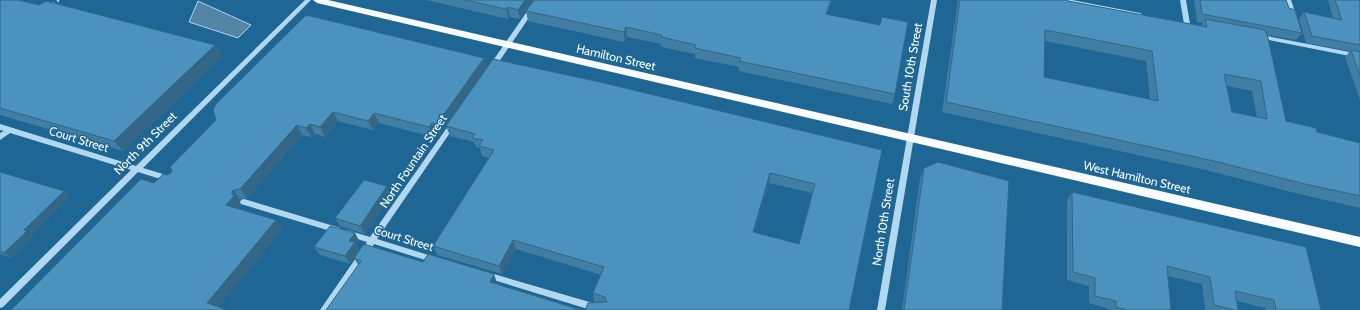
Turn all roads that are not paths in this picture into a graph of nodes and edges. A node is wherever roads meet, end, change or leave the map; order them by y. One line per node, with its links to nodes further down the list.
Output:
1 (308, 0): 25 (street, North 9th Street)
2 (317, 0): 16 (main road, Hamilton Street)
3 (538, 0): 16 (street)
4 (934, 0): 24 (street, South 10th Street)
5 (1062, 0): 8 (street)
6 (1183, 0): 12 (street)
7 (1288, 0): 11 (street)
8 (1070, 1): 9 (street)
9 (1148, 16)
10 (1179, 22): 12 (street)
11 (1295, 23)
12 (1187, 24): 13 (street)
13 (1194, 25)
14 (1252, 36): 17 (street)
15 (1300, 38): 17 (street)
16 (507, 44): 19 (street); 24 (main road, Hamilton Street)
17 (1302, 45): 18 (street)
18 (1360, 56)
19 (486, 75)
20 (456, 120): 28 (street, North Fountain Street)
21 (0, 127): 22 (street, Court Street)
22 (9, 130): 23 (street); 25 (street, Court Street)
23 (0, 137)
24 (909, 138): 29 (main road, West Hamilton Street); 35 (street, North 10th Street)
25 (136, 169): 26 (street, Court Street); 32 (street, North 9th Street)
26 (174, 180)
27 (244, 202): 28 (street, Court Street)
28 (372, 241): 30 (street, Court Street); 33 (street, North Fountain Street)
29 (1360, 242)
30 (447, 263)
31 (477, 272): 34 (street)
32 (0, 304)
33 (324, 310)
34 (603, 310)
35 (881, 310)

